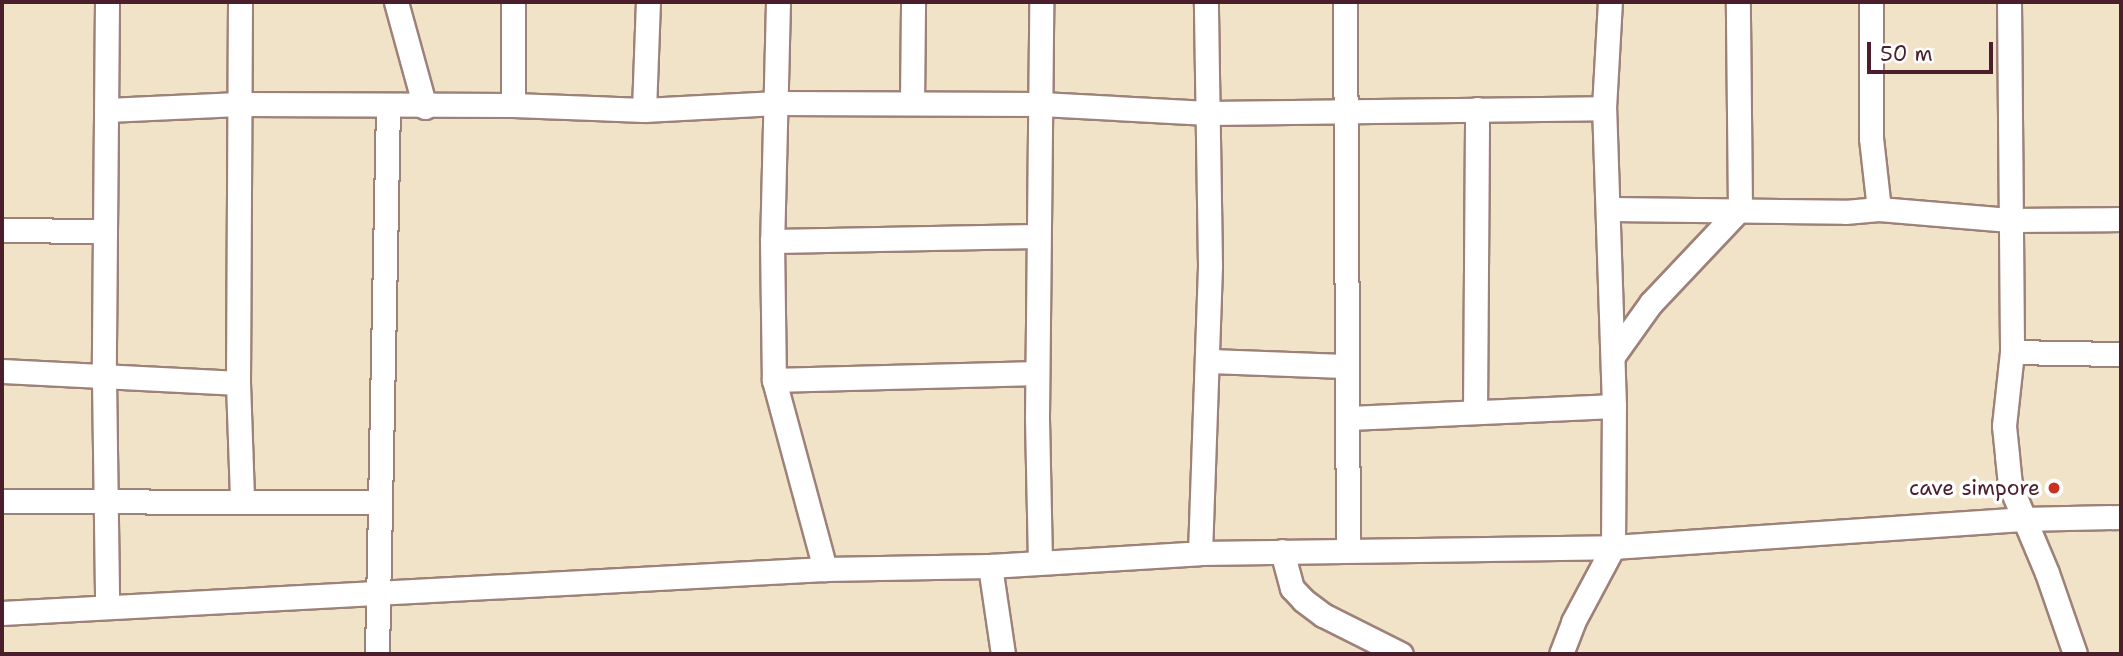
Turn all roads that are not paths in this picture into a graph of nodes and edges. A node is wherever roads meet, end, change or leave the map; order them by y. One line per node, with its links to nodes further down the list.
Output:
1 (107, 2): 24 (street)
2 (240, 2): 17 (street)
3 (396, 2): 21 (street)
4 (513, 2): 20 (street)
5 (648, 2): 25 (street)
6 (778, 2): 15 (street)
7 (913, 2): 16 (street)
8 (1041, 2): 18 (street)
9 (1206, 2): 27 (street)
10 (1345, 2): 26 (street)
11 (1610, 2): 22 (street)
12 (1738, 2): 29 (street)
13 (1871, 2): 30 (street)
14 (2009, 2): 32 (street)
15 (777, 103): 16 (street); 25 (street); 36 (street)
16 (912, 103): 18 (street)
17 (239, 104): 19 (street); 24 (street); 46 (street)
18 (1041, 104): 27 (street); 35 (street)
19 (388, 105): 21 (street); 53 (street)
20 (513, 106): 21 (street); 25 (street)
21 (425, 107)
22 (1604, 108): 23 (street); 28 (street)
23 (1477, 109): 26 (street); 48 (street)
24 (107, 110): 34 (street)
25 (644, 110)
26 (1347, 111): 27 (street); 41 (street)
27 (1208, 113): 40 (street)
28 (1610, 209): 29 (street); 39 (street)
29 (1740, 209): 30 (street); 39 (street)
30 (1878, 209): 32 (street)
31 (2121, 219): 32 (street)
32 (2010, 220): 37 (street)
33 (2, 230): 34 (street)
34 (105, 231): 44 (street)
35 (1038, 236): 36 (street); 43 (street)
36 (772, 241): 45 (street)
37 (2012, 352): 38 (street); 55 (street)
38 (2121, 354)
39 (1613, 356): 47 (street)
40 (1208, 361): 41 (street); 59 (street)
41 (1346, 366): 49 (street)
42 (2, 371): 44 (street)
43 (1037, 373): 45 (street); 60 (street)
44 (104, 378): 46 (street); 50 (street)
45 (774, 380): 62 (street)
46 (238, 383): 51 (street)
47 (1614, 405): 48 (street); 56 (street)
48 (1475, 412): 49 (street)
49 (1350, 418): 58 (street)
50 (104, 499): 51 (street); 52 (street); 64 (street)
51 (242, 499): 53 (street)
52 (2, 501)
53 (378, 502): 63 (street)
54 (2121, 517): 55 (street)
55 (2022, 519): 56 (street); 70 (street)
56 (1613, 547): 58 (street); 69 (street)
57 (1282, 551): 58 (street); 59 (street); 68 (street)
58 (1349, 551)
59 (1200, 553): 60 (street)
60 (1040, 562): 61 (street)
61 (990, 566): 62 (street); 67 (street)
62 (825, 569): 63 (street)
63 (380, 594): 64 (street); 66 (street)
64 (107, 607): 65 (street)
65 (2, 613)
66 (377, 654)
67 (1003, 654)
68 (1401, 654)
69 (1560, 654)
70 (2075, 654)

